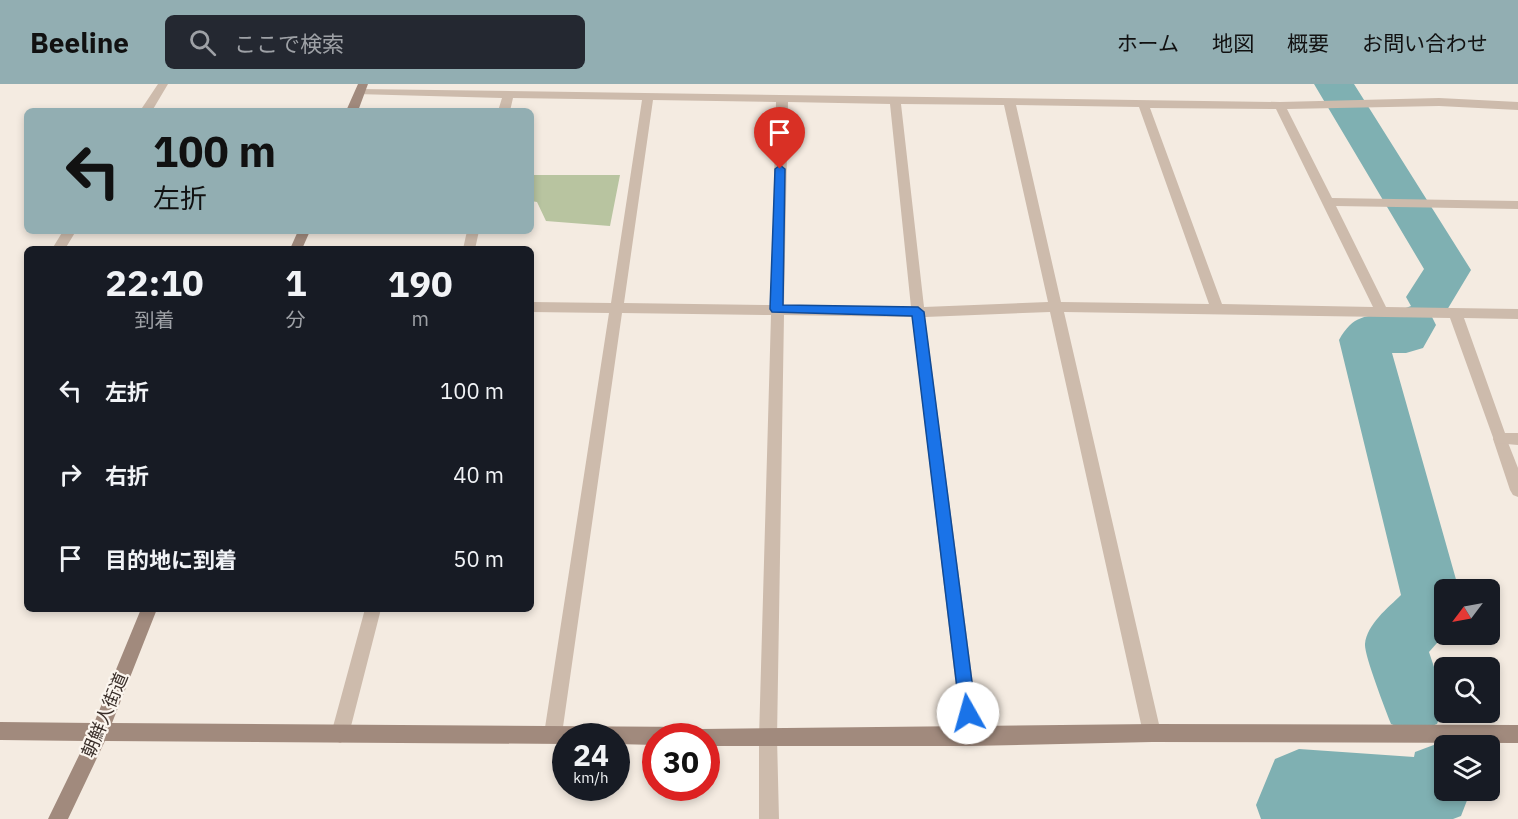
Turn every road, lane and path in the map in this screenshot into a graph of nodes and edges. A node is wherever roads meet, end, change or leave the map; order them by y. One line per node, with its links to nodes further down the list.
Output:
1 (163, 84): 11 (street)
2 (361, 88): 3 (street); 12 (street)
3 (509, 93): 4 (street); 13 (street)
4 (648, 97): 5 (street); 18 (street)
5 (782, 99): 6 (street); 19 (street)
6 (895, 101): 7 (street); 21 (street)
7 (1009, 101): 8 (street); 17 (street)
8 (1143, 104): 9 (street); 20 (street)
9 (1280, 106): 10 (street); 14 (street)
10 (1518, 106)
11 (148, 108)
12 (353, 108)
13 (505, 108)
14 (1328, 202): 15 (street); 22 (street)
15 (1518, 205)
16 (534, 307): 18 (street)
17 (1055, 307): 20 (street); 21 (street); 33 (street)
18 (618, 309): 19 (street); 30 (street)
19 (777, 309): 21 (street); 39 (street)
20 (1217, 309): 22 (street)
21 (918, 312): 38 (street)
22 (1382, 312): 23 (street)
23 (1455, 313): 24 (street); 25 (street)
24 (1518, 314)
25 (1500, 439): 26 (street); 27 (street)
26 (1518, 439)
27 (1518, 490)
28 (148, 612): 32 (street, 朝鮮人街道)
29 (372, 612): 34 (street)
30 (555, 723)
31 (0, 731): 32 (street)
32 (99, 733): 34 (street); 40 (street, 朝鮮人街道)
33 (1152, 733): 36 (street); 38 (street)
34 (340, 734): 35 (street)
35 (552, 734)
36 (1518, 734)
37 (720, 737): 39 (street)
38 (971, 737): 39 (street)
39 (768, 738): 41 (street)
40 (58, 819)
41 (769, 819)

